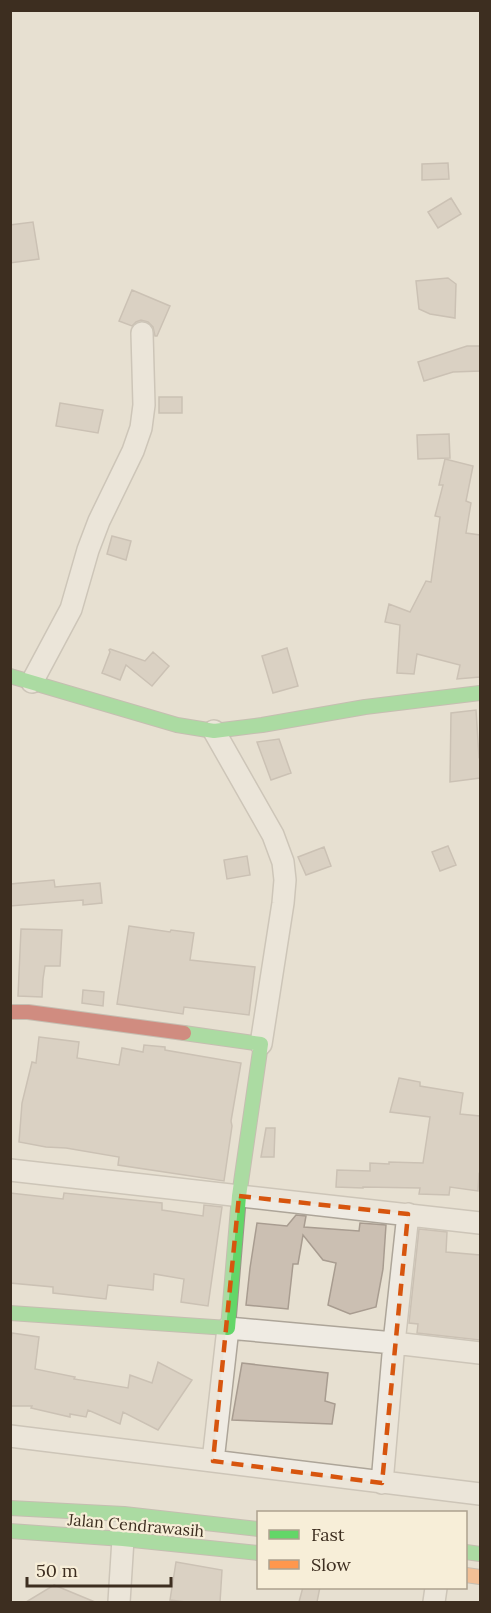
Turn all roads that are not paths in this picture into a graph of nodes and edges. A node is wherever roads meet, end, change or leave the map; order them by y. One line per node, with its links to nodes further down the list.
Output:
1 (142, 333): 3 (street)
2 (10, 676): 3 (street)
3 (33, 682): 5 (street)
4 (480, 693): 5 (street)
5 (214, 731): 7 (street)
6 (10, 1012): 7 (street)
7 (261, 1044): 9 (street)
8 (10, 1170): 9 (street)
9 (239, 1196): 10 (street); 13 (street)
10 (408, 1214): 11 (street); 14 (street)
11 (480, 1223)
12 (10, 1313): 13 (street)
13 (228, 1328): 14 (street); 17 (street)
14 (394, 1343): 15 (street); 18 (street)
15 (480, 1353)
16 (10, 1436): 17 (street)
17 (213, 1461): 18 (street)
18 (382, 1483): 19 (street)
19 (480, 1494)
20 (10, 1508): 21 (street, Jalan Cendrawasih)
21 (257, 1529)
22 (10, 1531): 23 (street, Jalan Cendrawasih)
23 (123, 1539): 24 (street, Jalan Cendrawasih); 25 (street)
24 (257, 1553)
25 (119, 1602)

